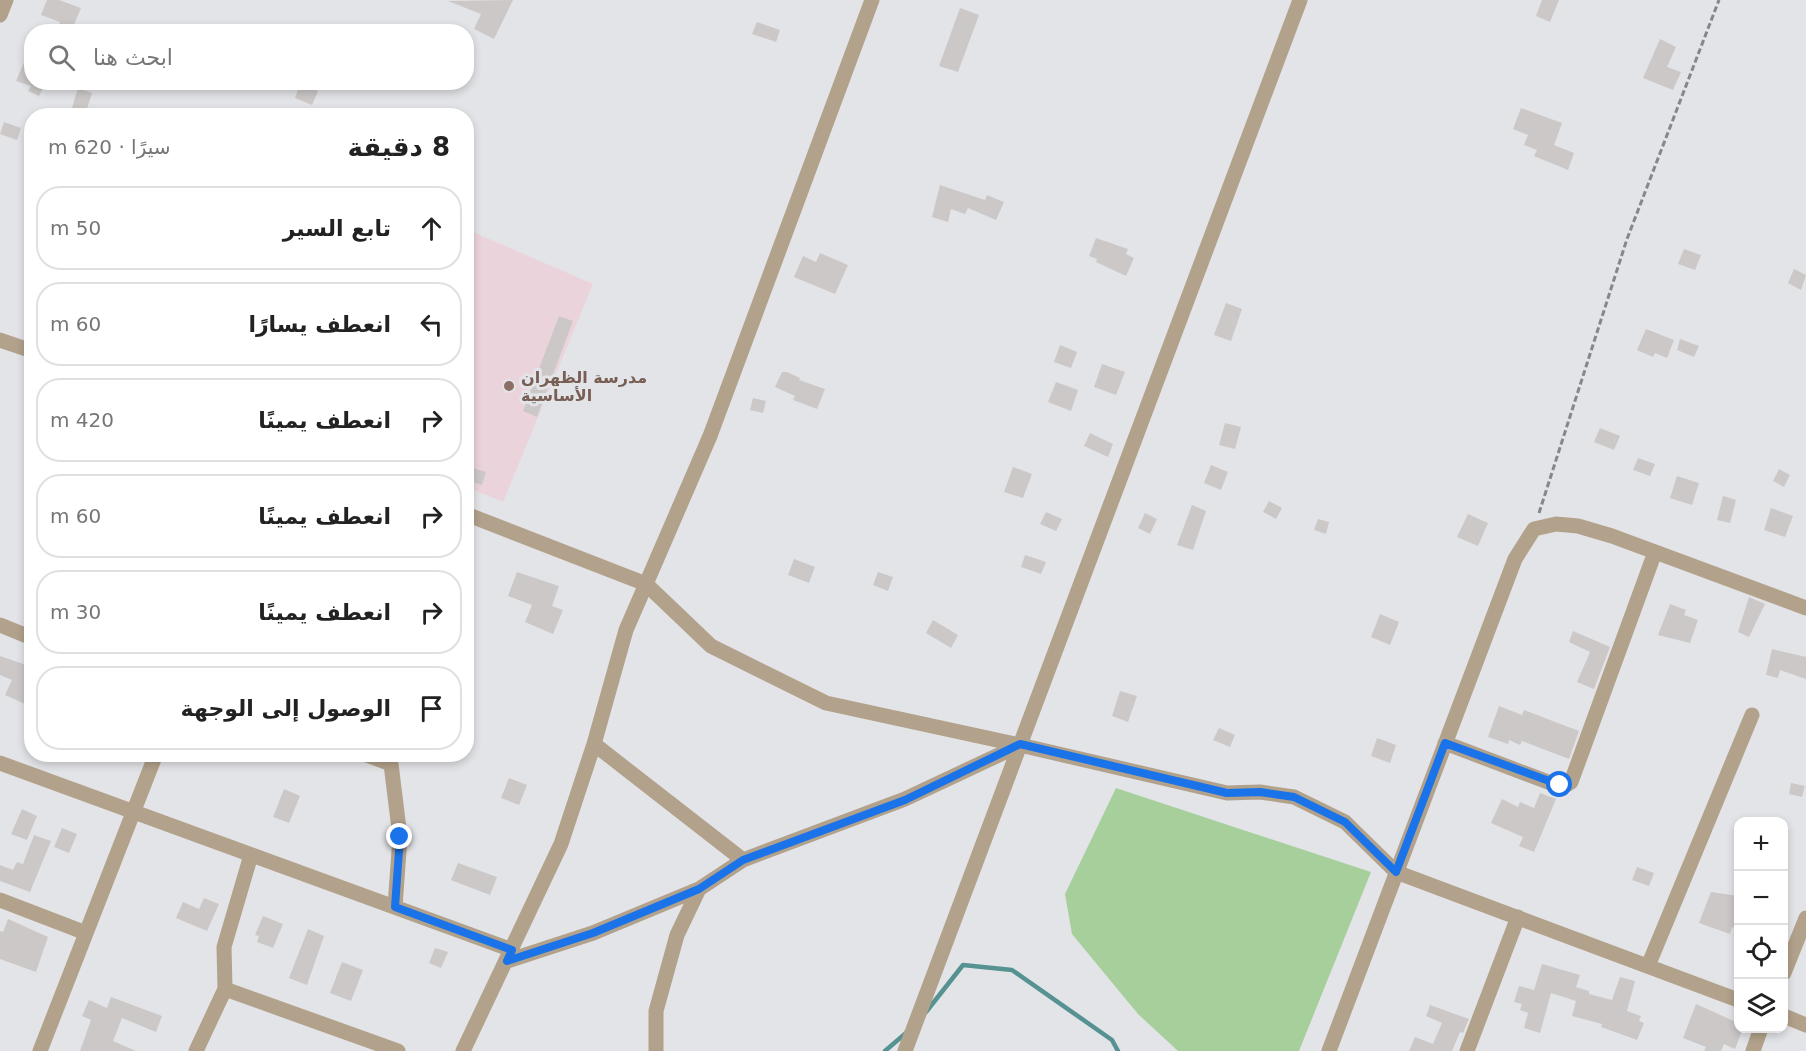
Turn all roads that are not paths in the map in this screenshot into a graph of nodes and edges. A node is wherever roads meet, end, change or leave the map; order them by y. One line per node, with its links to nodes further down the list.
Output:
1 (6, 0): 4 (street)
2 (872, 0): 9 (street)
3 (1300, 0): 16 (street)
4 (0, 15)
5 (0, 340): 6 (street)
6 (24, 348)
7 (474, 517): 9 (street)
8 (1656, 552): 10 (street); 14 (street); 14 (street)
9 (646, 584): 15 (street); 16 (street)
10 (1806, 608)
11 (0, 625): 12 (street)
12 (24, 635)
13 (1752, 715): 32 (street)
14 (1445, 743): 23 (street)
15 (594, 744): 22 (street); 30 (street)
16 (1020, 744): 22 (street); 23 (street); 43 (street)
17 (153, 762): 20 (street)
18 (386, 762): 26 (street)
19 (0, 763): 20 (street)
20 (134, 812): 21 (street); 29 (street)
21 (252, 855): 26 (street); 33 (street)
22 (743, 860): 24 (street)
23 (1396, 872): 27 (street); 44 (street)
24 (699, 889): 30 (street); 42 (street)
25 (0, 900): 29 (street)
26 (395, 907): 30 (street)
27 (1518, 917): 32 (street); 45 (street)
28 (1806, 918): 31 (street)
29 (86, 933): 38 (street)
30 (509, 956): 41 (street)
31 (1788, 963)
32 (1647, 966): 34 (street)
33 (225, 988): 39 (street); 40 (street)
34 (1734, 999)
35 (1788, 1018): 36 (street)
36 (1806, 1025)
37 (1760, 1033): 46 (street)
38 (40, 1051)
39 (196, 1051)
40 (398, 1051)
41 (463, 1051)
42 (656, 1051)
43 (906, 1051)
44 (1329, 1051)
45 (1467, 1051)
46 (1753, 1051)

